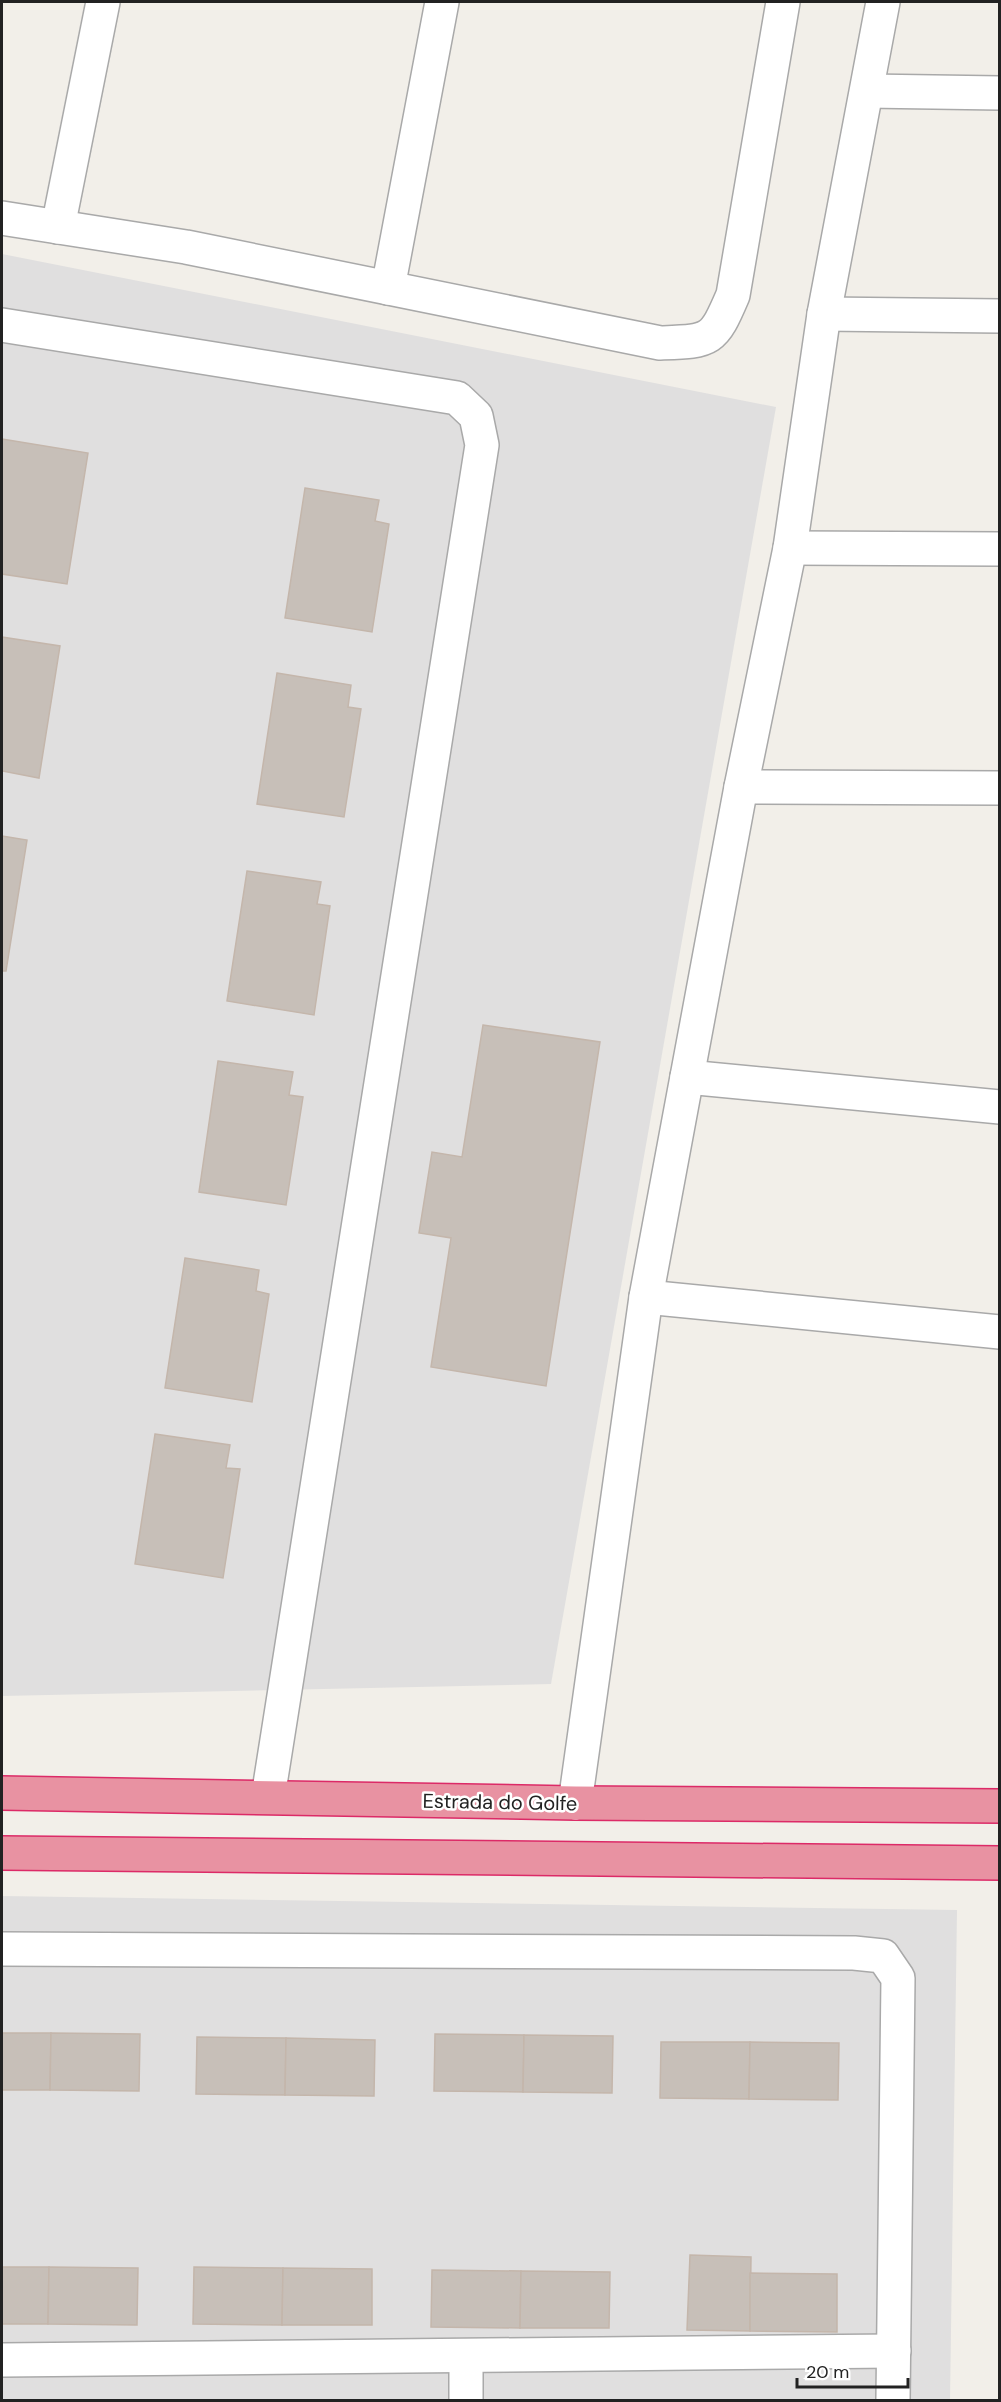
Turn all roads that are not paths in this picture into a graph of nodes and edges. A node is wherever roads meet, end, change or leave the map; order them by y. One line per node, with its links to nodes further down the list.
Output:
1 (103, 2): 8 (street)
2 (442, 2): 9 (street)
3 (783, 2): 9 (street)
4 (884, 2): 5 (street)
5 (867, 91): 6 (street); 10 (street)
6 (999, 93)
7 (2, 218): 8 (street)
8 (58, 227): 9 (street)
9 (388, 288)
10 (824, 314): 11 (street); 13 (street)
11 (999, 316)
12 (2, 325): 22 (street)
13 (790, 548): 14 (street); 15 (street)
14 (999, 549)
15 (741, 787): 16 (street); 17 (street)
16 (999, 788)
17 (687, 1077): 18 (street); 19 (street)
18 (999, 1107)
19 (645, 1297): 20 (street); 23 (street)
20 (999, 1332)
21 (2, 1793): 22 (highway, Estrada do Golfe)
22 (268, 1797): 23 (highway, Estrada do Golfe)
23 (575, 1803): 24 (highway, Estrada do Golfe)
24 (999, 1806)
25 (2, 1854): 26 (highway)
26 (999, 1863)
27 (2, 1949): 28 (street)
28 (894, 2351): 29 (street); 32 (street)
29 (466, 2356): 30 (street); 31 (street)
30 (2, 2360)
31 (466, 2400)
32 (893, 2400)

